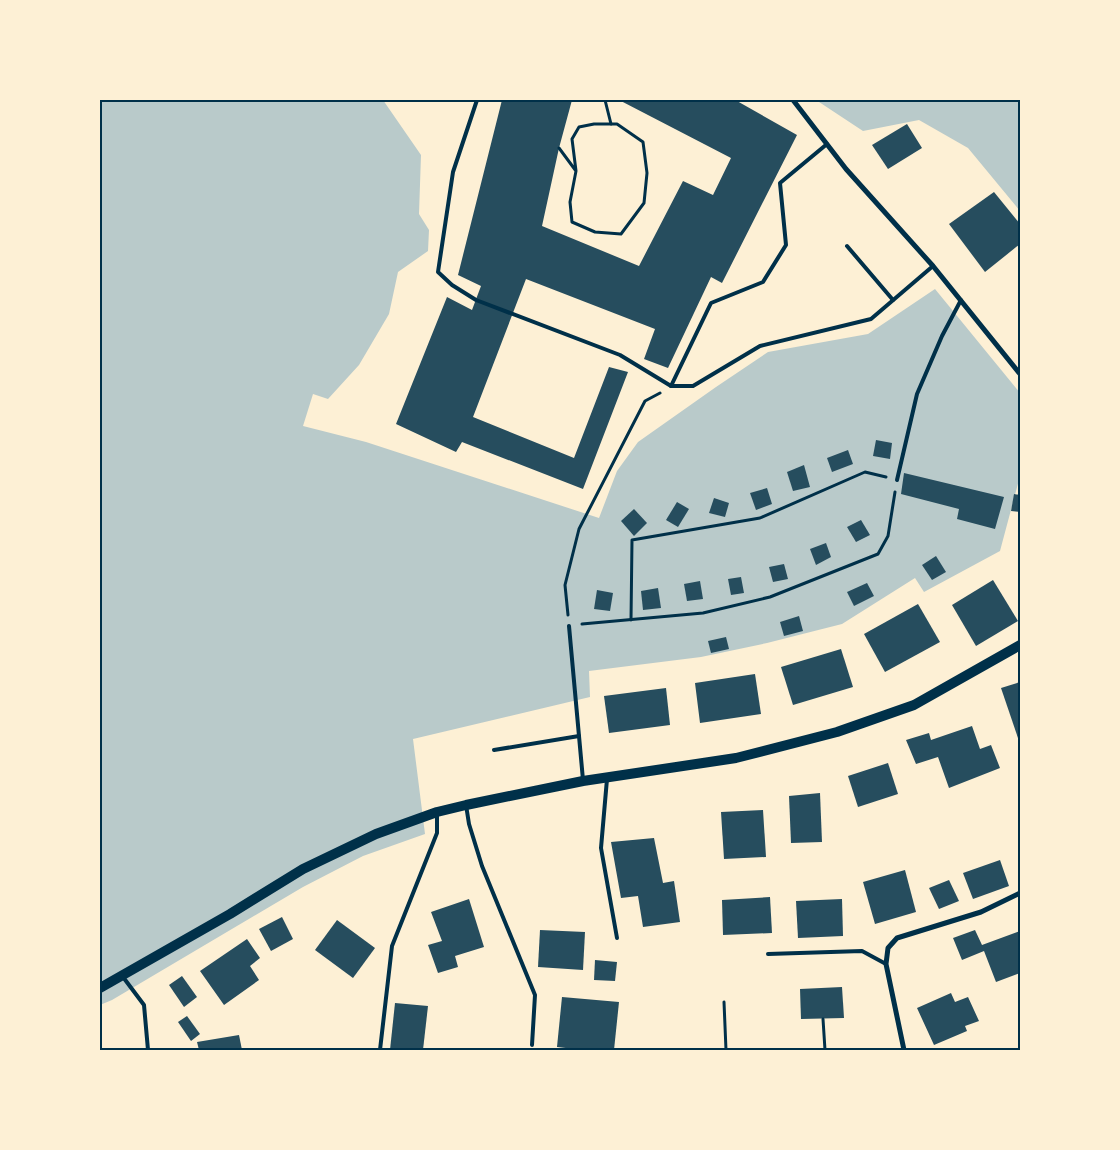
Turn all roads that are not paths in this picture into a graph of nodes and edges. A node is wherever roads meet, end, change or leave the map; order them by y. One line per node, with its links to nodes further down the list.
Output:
1 (477, 100): 9 (lane)
2 (793, 100): 3 (street)
3 (827, 144): 5 (street); 9 (lane)
4 (847, 246): 6 (lane)
5 (933, 266): 6 (lane); 7 (street)
6 (893, 300): 9 (lane)
7 (961, 300): 8 (street); 10 (lane)
8 (1020, 374)
9 (671, 386)
10 (897, 480)
11 (569, 626): 13 (lane)
12 (1020, 645): 15 (main road)
13 (579, 736): 14 (lane); 16 (lane)
14 (494, 750)
15 (607, 778): 16 (main road); 20 (lane)
16 (583, 781): 17 (main road)
17 (466, 805): 18 (main road); 25 (lane)
18 (437, 812): 23 (main road); 27 (lane)
19 (1020, 893): 22 (street)
20 (617, 938)
21 (768, 954): 22 (lane)
22 (886, 964): 28 (street)
23 (122, 976): 24 (main road); 26 (lane)
24 (100, 988)
25 (532, 1045)
26 (148, 1050)
27 (380, 1050)
28 (904, 1050)

